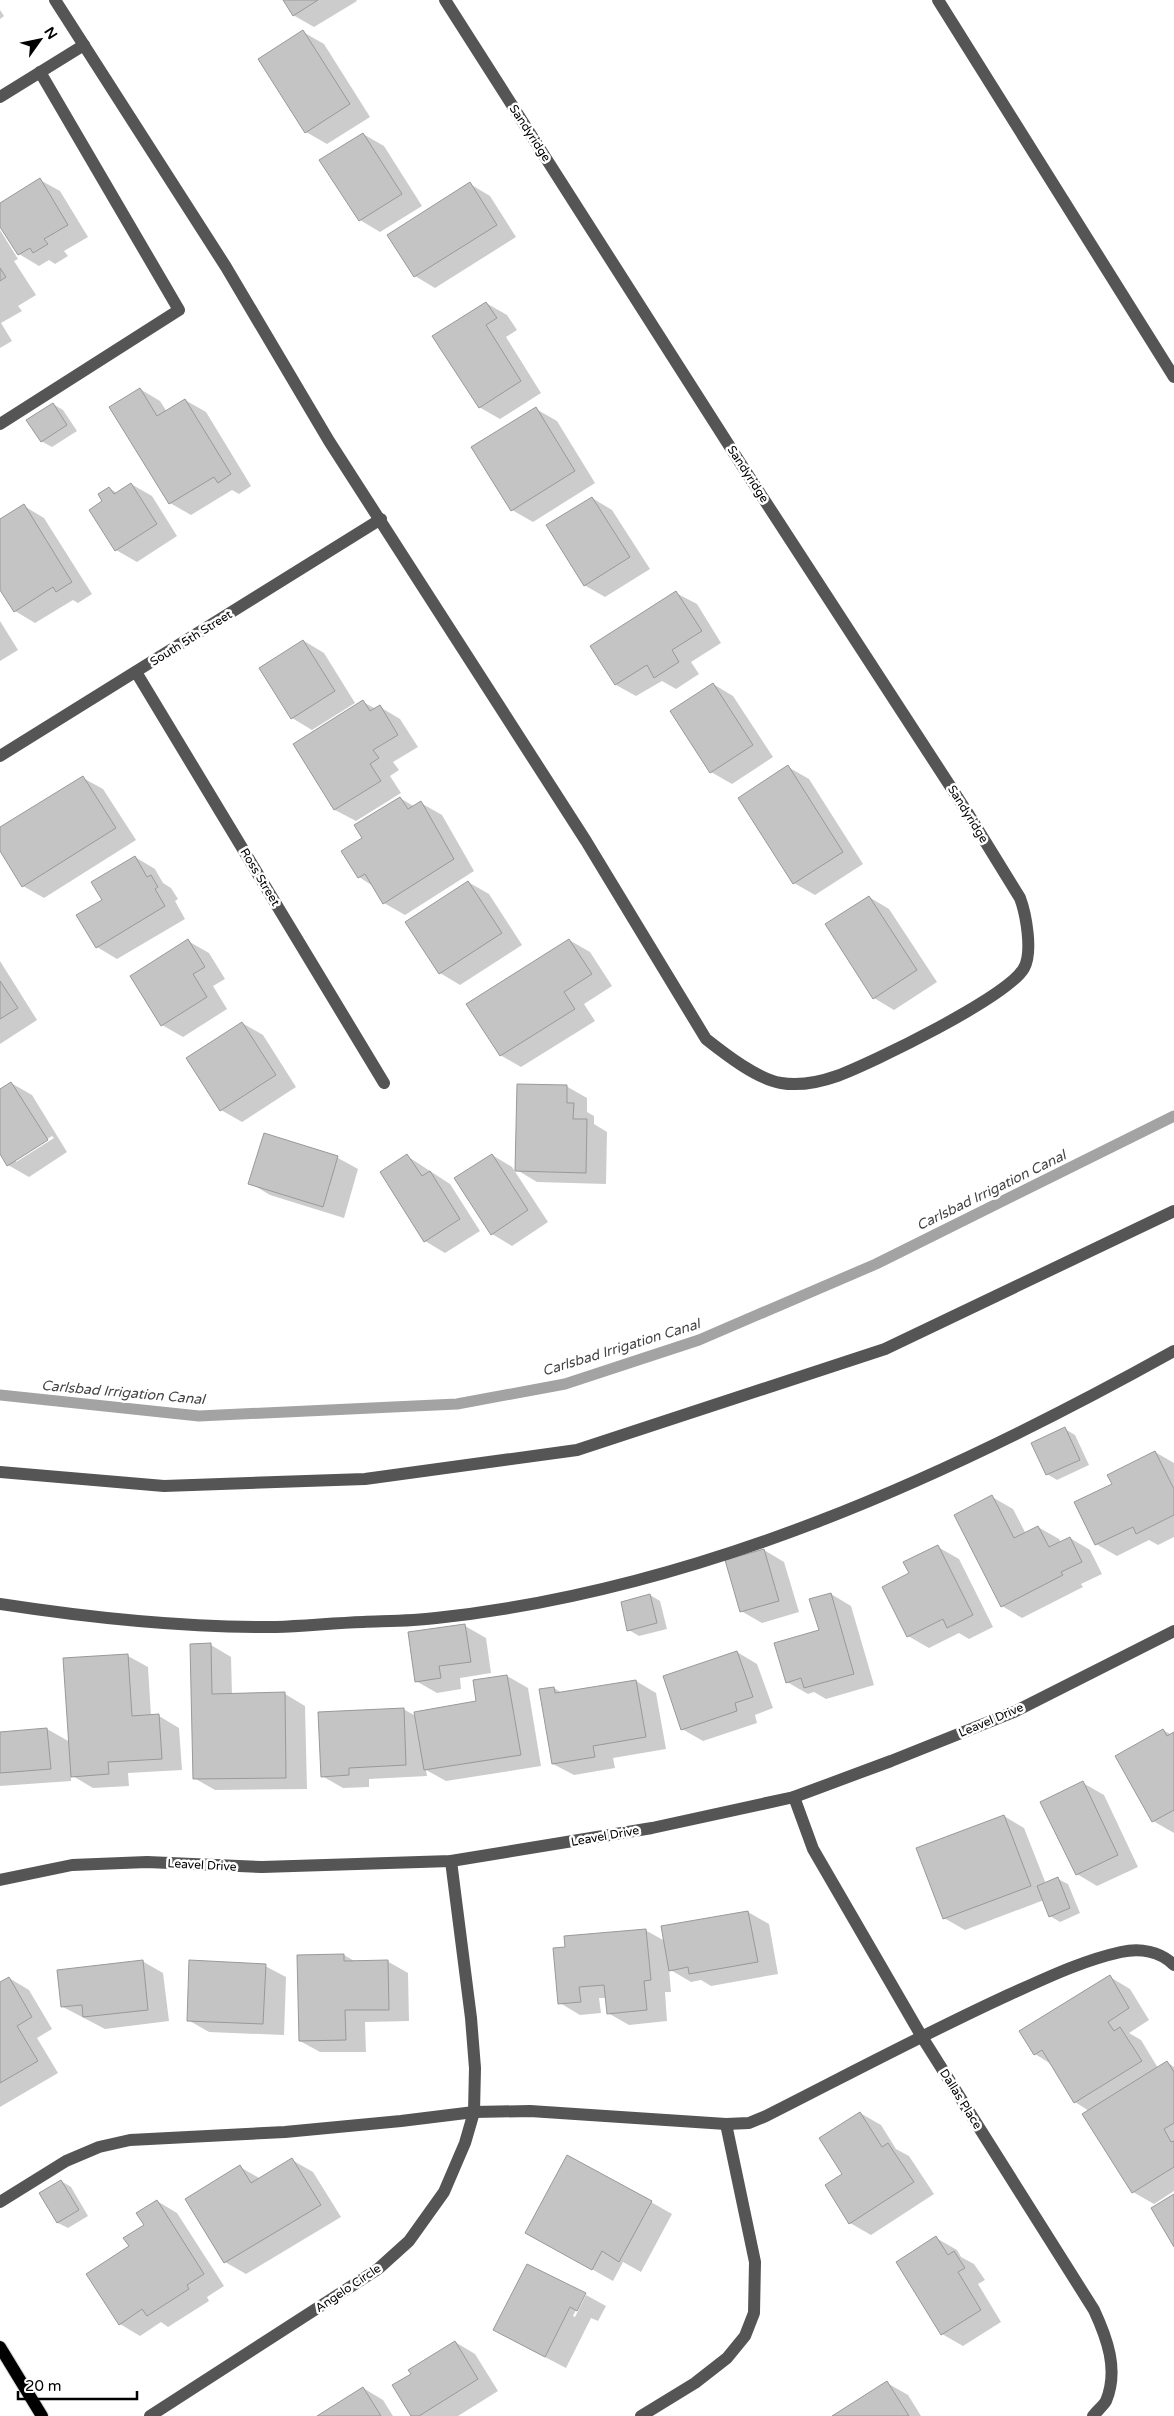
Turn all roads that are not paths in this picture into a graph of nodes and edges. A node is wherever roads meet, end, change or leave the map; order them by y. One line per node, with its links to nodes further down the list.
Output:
1 (56, 0): 4 (street)
2 (445, 0): 9 (street, Sandyridge)
3 (938, 0): 7 (street)
4 (84, 45): 5 (street); 9 (street)
5 (40, 72): 6 (street); 8 (street)
6 (0, 97)
7 (1174, 377)
8 (0, 424)
9 (381, 519): 10 (street, South 5th Street)
10 (136, 672): 11 (street, South 5th Street); 12 (street, Ross Street)
11 (0, 756)
12 (384, 1083)
13 (1174, 1211): 15 (street)
14 (1174, 1351): 16 (street)
15 (0, 1472)
16 (0, 1604)
17 (1174, 1631): 18 (street, Leavel Drive)
18 (794, 1797): 19 (street, Leavel Drive); 22 (street, Dallas Place)
19 (451, 1861): 20 (street, Leavel Drive); 23 (street, Angelo Circle)
20 (0, 1880)
21 (1174, 1965): 22 (street)
22 (922, 2037): 24 (street); 30 (street, Dallas Place)
23 (474, 2112): 24 (street); 25 (street); 28 (street, Angelo Circle)
24 (726, 2124): 29 (street)
25 (0, 2202)
26 (0, 2347): 27 (main road)
27 (42, 2416)
28 (150, 2416)
29 (641, 2416)
30 (1093, 2416)

